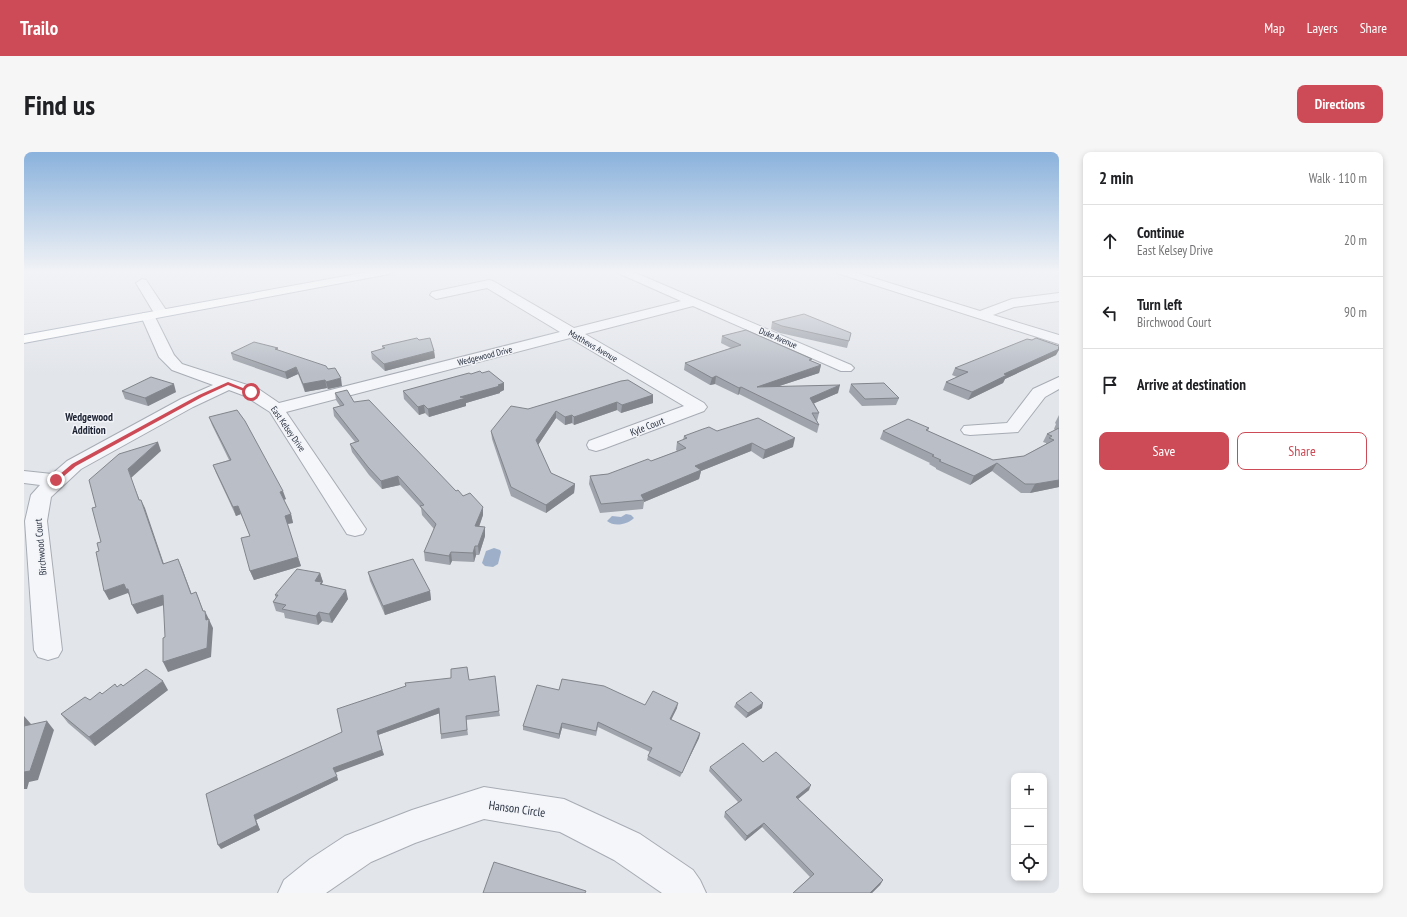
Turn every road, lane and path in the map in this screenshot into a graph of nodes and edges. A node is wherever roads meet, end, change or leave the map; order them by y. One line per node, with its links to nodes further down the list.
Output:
1 (151, 306): 8 (street, East Kelsey Drive)
2 (201, 306): 8 (main road)
3 (526, 306): 10 (street, Matthews Avenue)
4 (680, 306): 10 (street, Wedgewood Drive)
5 (702, 306): 13 (street, Duke Avenue)
6 (951, 306): 9 (street)
7 (1005, 306): 9 (street)
8 (155, 314): 11 (main road); 15 (street, East Kelsey Drive)
9 (981, 315): 12 (street)
10 (572, 333): 16 (street, Matthews Avenue); 17 (street, Wedgewood Drive)
11 (24, 339)
12 (1059, 340)
13 (846, 368)
14 (1059, 382): 18 (street)
15 (228, 384): 17 (street, East Kelsey Drive); 21 (street, Birchwood Court)
16 (698, 407): 19 (street, Kyle Court)
17 (276, 409): 22 (street, East Kelsey Drive)
18 (970, 430)
19 (596, 445)
20 (24, 477): 21 (street)
21 (56, 480): 23 (street, Birchwood Court)
22 (355, 529)
23 (48, 650)
24 (298, 893): 25 (street, Hanson Circle)
25 (687, 893)

